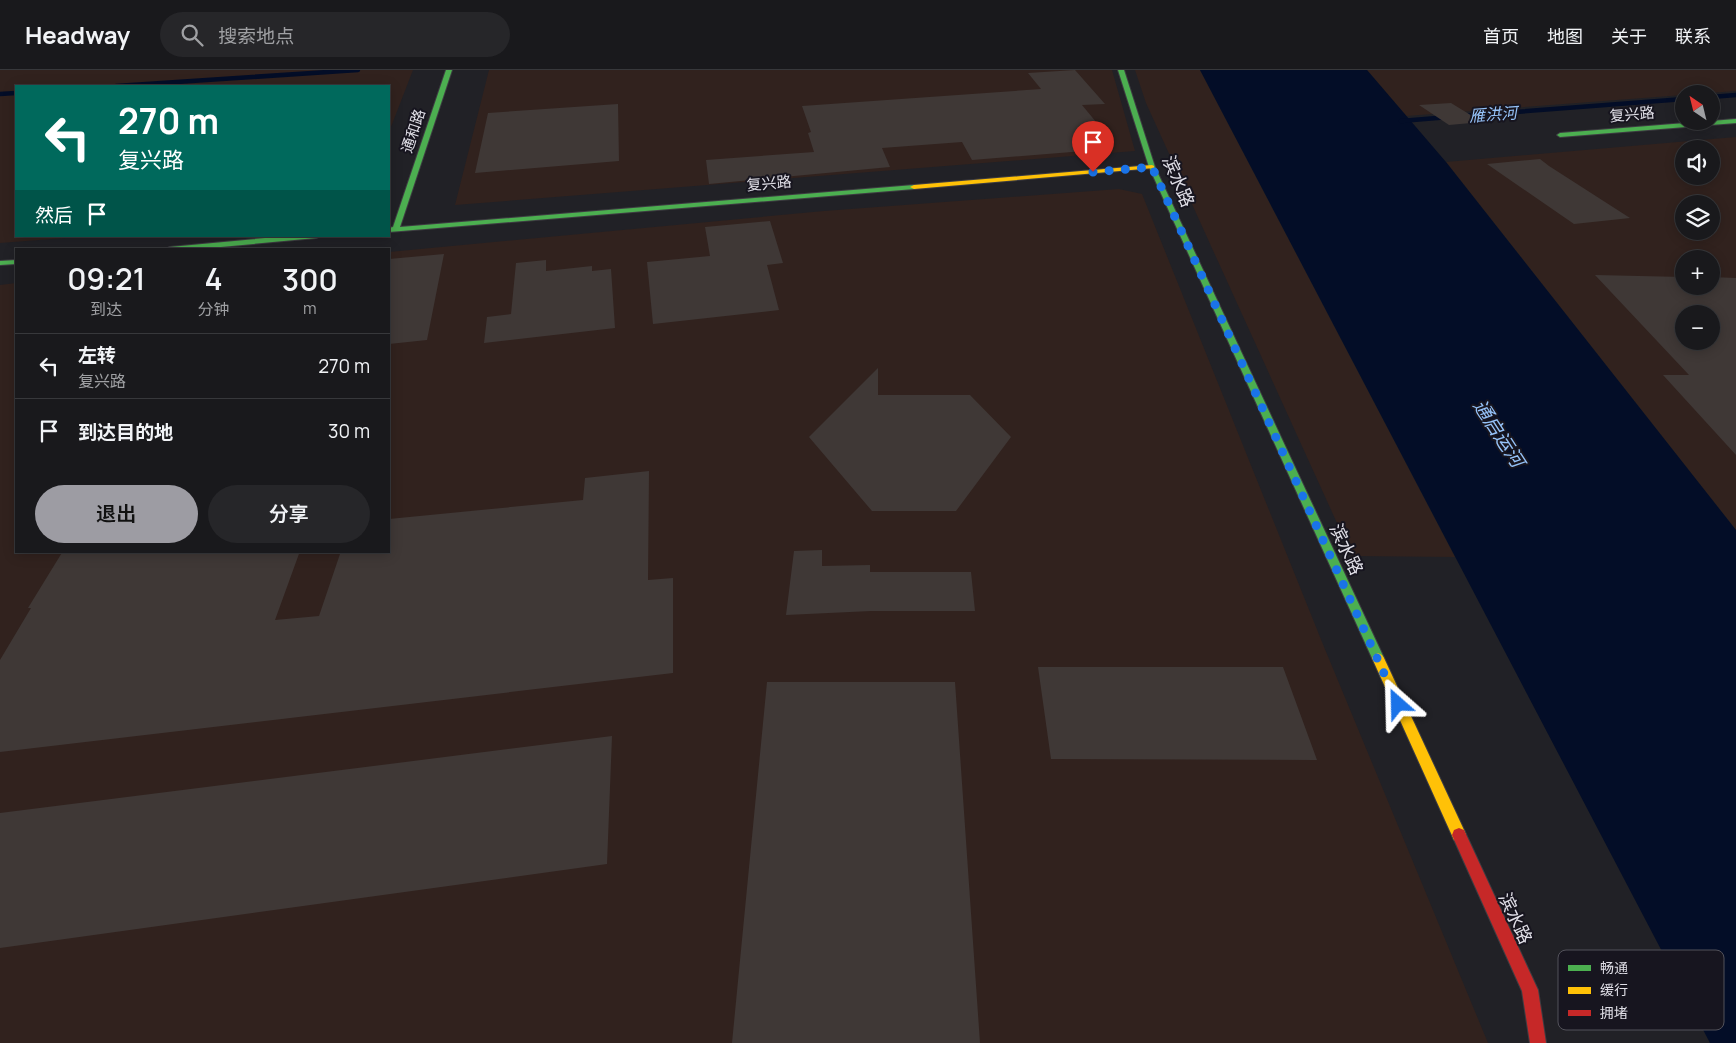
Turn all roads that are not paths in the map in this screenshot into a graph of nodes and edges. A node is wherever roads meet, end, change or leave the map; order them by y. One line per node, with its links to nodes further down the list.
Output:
1 (449, 70): 6 (street, 通和路)
2 (1122, 70): 5 (street, 滨水路)
3 (1736, 121): 4 (street, 复兴路)
4 (1560, 135)
5 (1152, 167): 6 (street, 复兴路); 11 (street, 滨水路)
6 (393, 230)
7 (305, 237): 8 (street)
8 (181, 248)
9 (15, 262): 10 (street)
10 (0, 263)
11 (1538, 1043)

